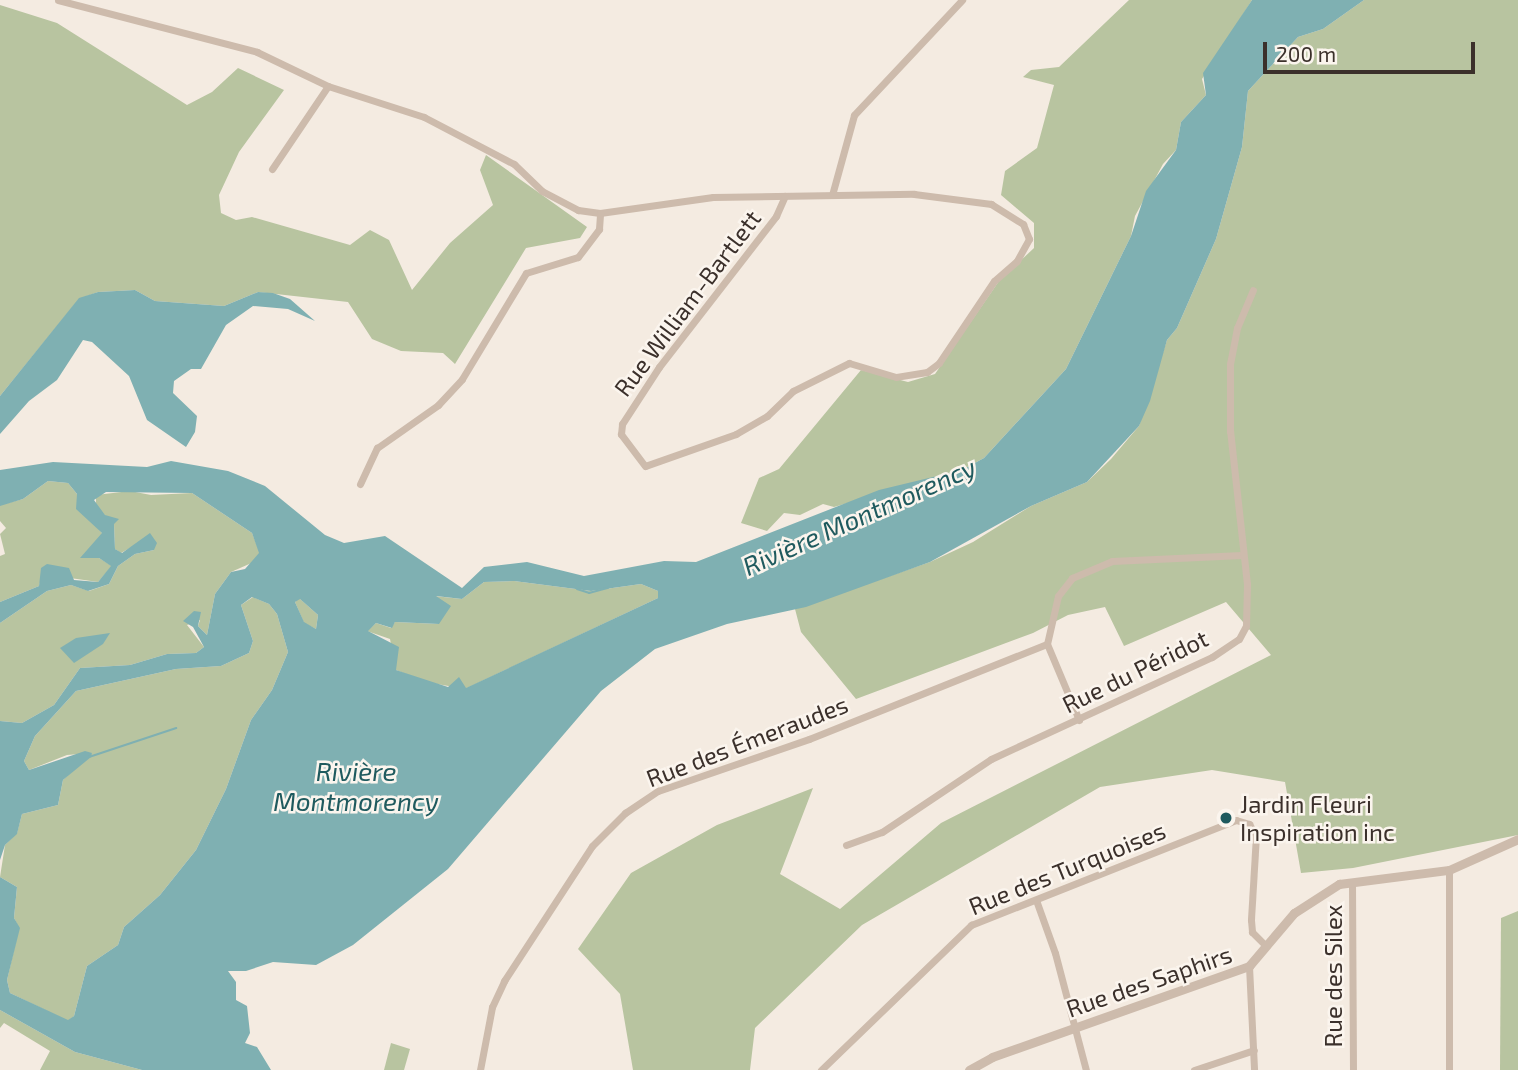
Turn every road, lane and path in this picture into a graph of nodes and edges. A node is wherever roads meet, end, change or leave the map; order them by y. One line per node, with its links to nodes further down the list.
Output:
1 (58, 0): 3 (street)
2 (962, 0): 5 (street)
3 (328, 86): 4 (street); 7 (street)
4 (272, 169)
5 (832, 195): 6 (street); 6 (street, Rue William-Bartlett)
6 (785, 196): 7 (street)
7 (600, 213): 9 (street)
8 (1253, 290): 10 (street, Rue du Péridot)
9 (360, 484)
10 (1242, 555): 11 (street); 12 (street, Rue du Péridot)
11 (1046, 644): 12 (street); 22 (street, Rue des Émeraudes)
12 (1079, 720): 14 (street, Rue du Péridot)
13 (1518, 839): 15 (street, Rue des Saphirs)
14 (846, 845)
15 (1449, 870): 16 (street, Rue des Saphirs); 29 (street)
16 (1352, 882): 18 (street, Rue des Saphirs); 28 (street, Rue des Silex)
17 (1036, 900): 18 (street, Rue des Turquoises); 20 (street); 23 (street, Rue des Turquoises)
18 (1266, 946): 19 (street, Rue des Saphirs)
19 (1250, 966): 20 (street, Rue des Saphirs); 21 (street)
20 (1074, 1028): 24 (street, Rue des Saphirs); 25 (street)
21 (1254, 1050): 26 (street); 27 (street)
22 (483, 1069)
23 (821, 1070)
24 (969, 1070)
25 (1086, 1070)
26 (1194, 1070)
27 (1254, 1070)
28 (1353, 1070)
29 (1449, 1070)

